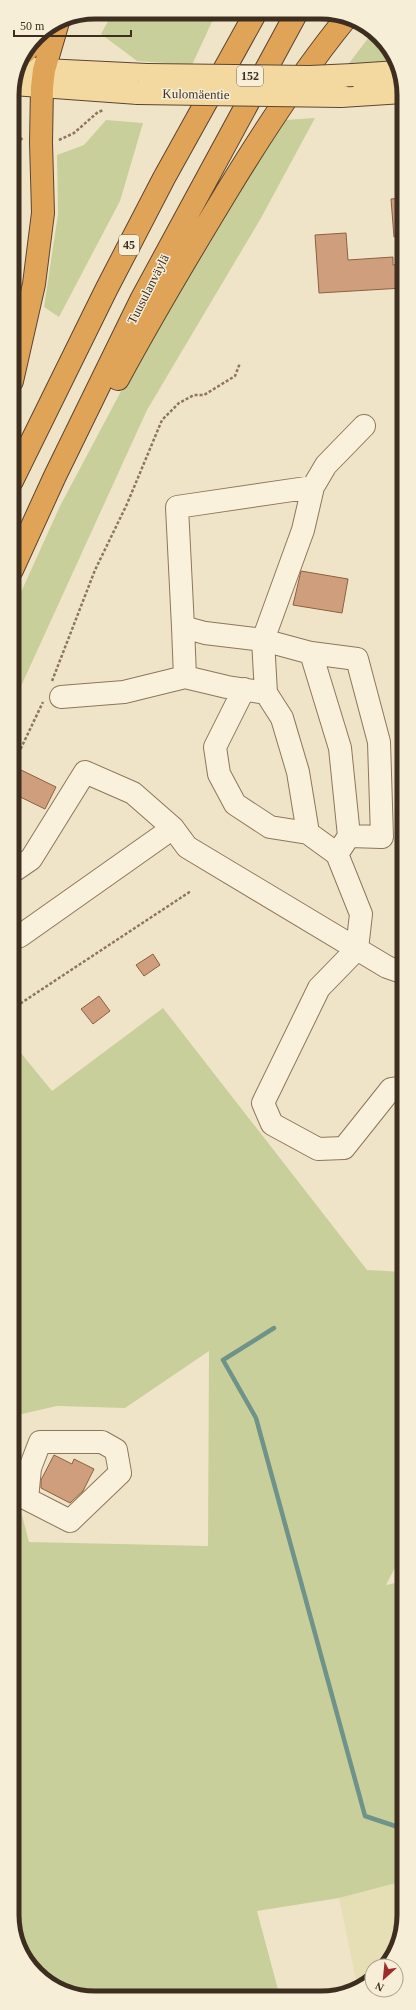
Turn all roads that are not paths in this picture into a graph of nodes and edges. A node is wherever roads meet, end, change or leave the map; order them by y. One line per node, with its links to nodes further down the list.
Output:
1 (252, 19): 13 (highway, 45)
2 (293, 19): 14 (highway, Tuusulanväylä)
3 (344, 22): 14 (highway)
4 (56, 30): 7 (highway)
5 (23, 70): 7 (main road, Kulomäentie / 152)
6 (393, 72): 9 (main road, Kulomäentie / 152, bridge)
7 (43, 79): 8 (main road, Kulomäentie / 152); 9 (main road, Kulomäentie / 152); 11 (highway)
8 (20, 83)
9 (143, 84): 10 (main road, Kulomäentie / 152, bridge)
10 (397, 92)
11 (19, 350)
12 (364, 426): 15 (lane)
13 (19, 467)
14 (55, 476): 16 (highway, Tuusulanväylä)
15 (313, 487): 17 (lane); 18 (lane)
16 (19, 555)
17 (183, 627): 18 (lane); 20 (lane)
18 (263, 640): 19 (lane); 23 (lane)
19 (311, 653): 26 (lane); 26 (lane)
20 (185, 677): 21 (lane); 22 (lane)
21 (244, 689): 23 (lane); 25 (lane)
22 (52, 693)
23 (266, 693): 25 (lane)
24 (173, 828): 28 (lane); 29 (lane); 30 (lane)
25 (308, 833): 27 (lane)
26 (349, 836): 27 (lane)
27 (337, 854): 30 (lane)
28 (19, 867)
29 (19, 936)
30 (357, 949): 31 (lane); 32 (lane)
31 (397, 971)
32 (397, 1088)
33 (21, 1468): 33 (lane)

